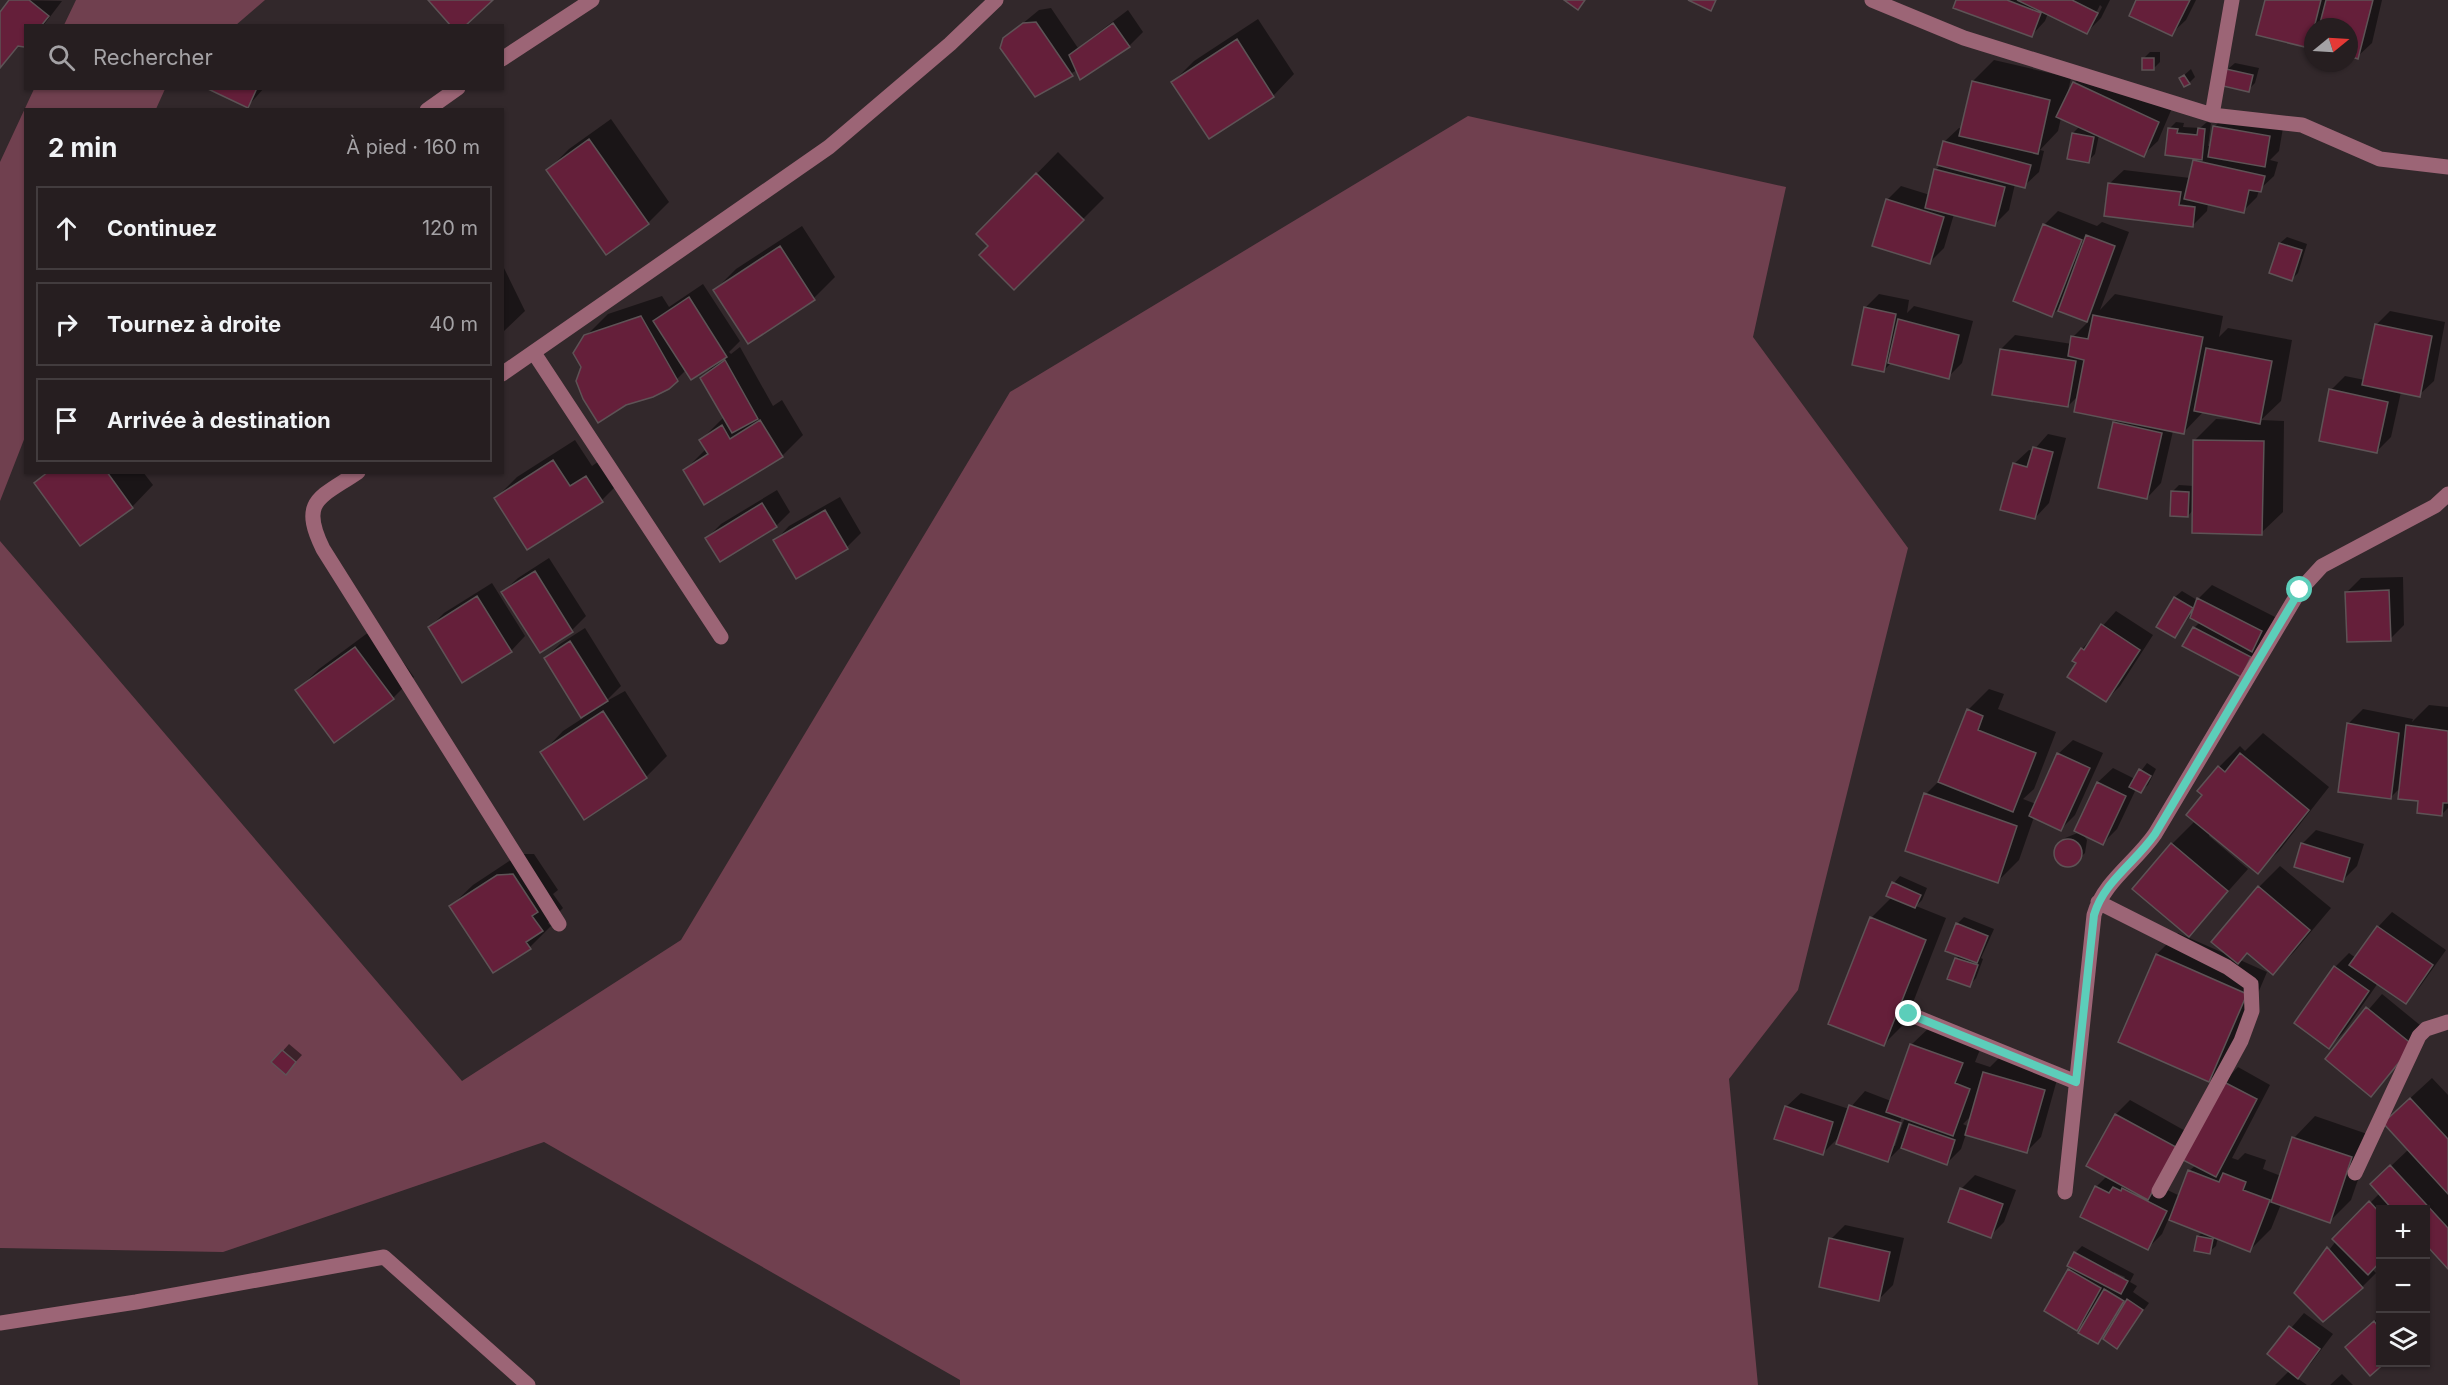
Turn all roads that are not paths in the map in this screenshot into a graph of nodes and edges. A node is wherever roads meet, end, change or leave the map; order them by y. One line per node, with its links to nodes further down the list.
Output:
1 (592, 0): 5 (street)
2 (996, 0): 10 (street)
3 (1872, 0): 8 (street)
4 (2232, 0): 8 (street)
5 (504, 58)
6 (455, 90): 7 (street)
7 (430, 108)
8 (2212, 115): 9 (street)
9 (2448, 167)
10 (534, 352): 11 (street); 14 (street)
11 (504, 373)
12 (355, 474): 16 (street)
13 (2448, 494): 15 (street)
14 (722, 637)
15 (2098, 902): 19 (street); 21 (street)
16 (559, 924)
17 (1909, 1014): 19 (street)
18 (2448, 1022): 20 (street)
19 (2076, 1082): 22 (street)
20 (2355, 1173)
21 (2159, 1191)
22 (2065, 1192)
23 (0, 1323): 24 (street)
24 (528, 1385)

